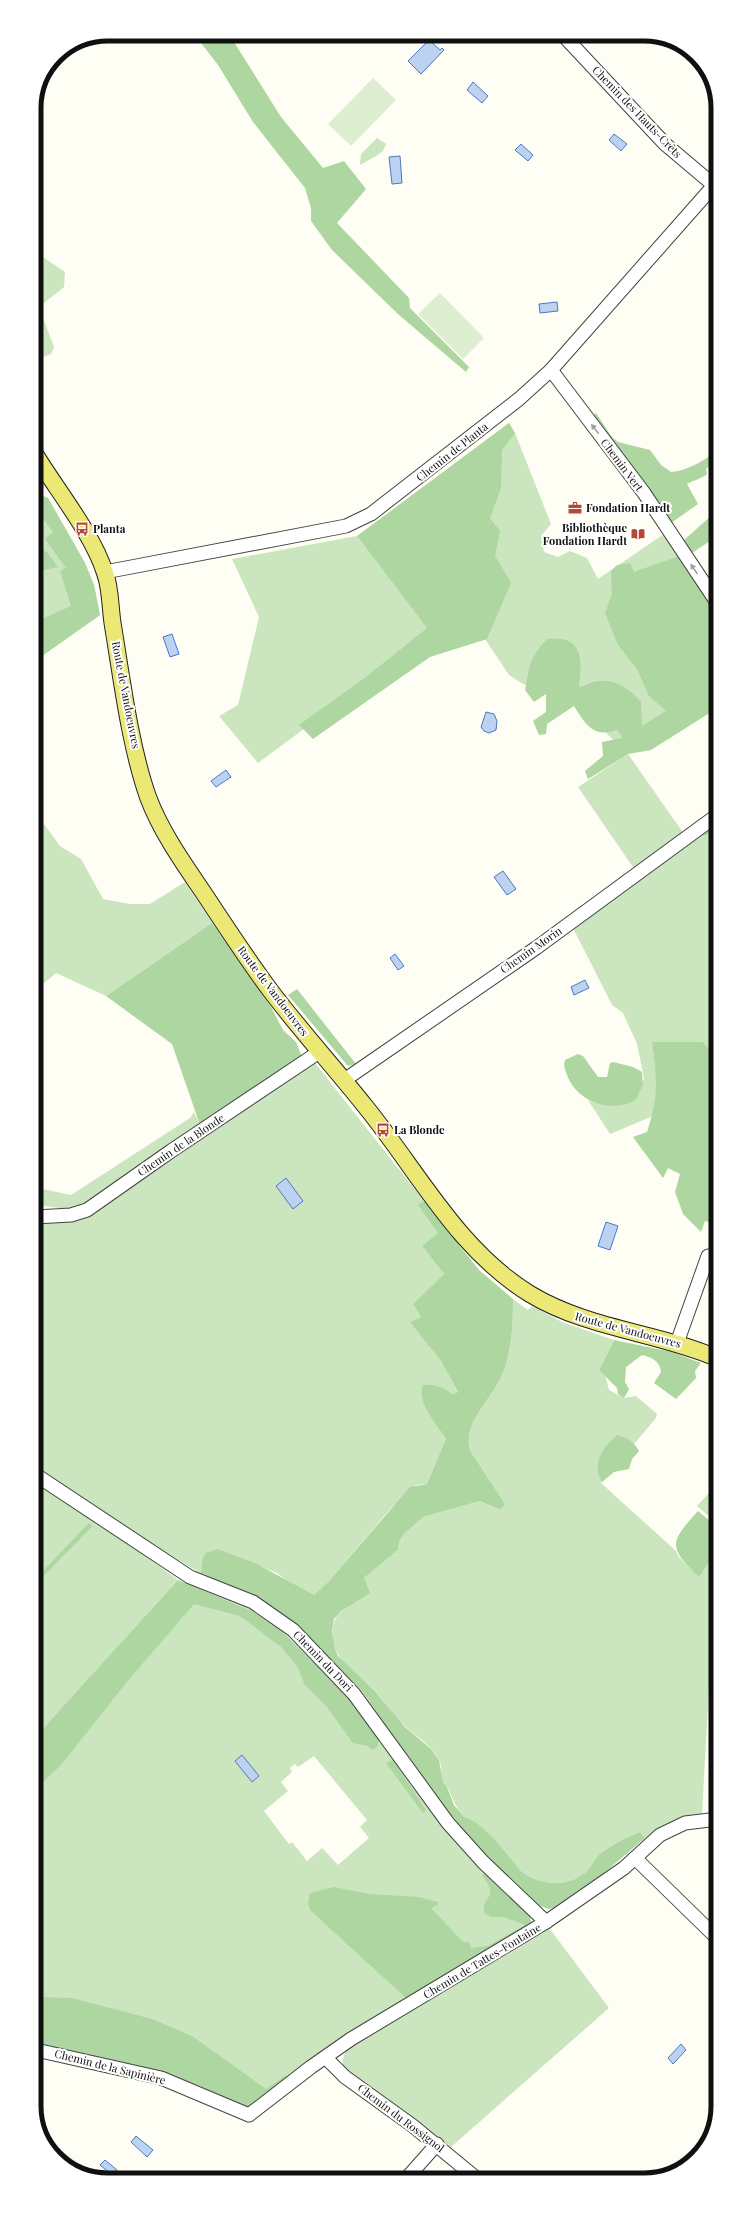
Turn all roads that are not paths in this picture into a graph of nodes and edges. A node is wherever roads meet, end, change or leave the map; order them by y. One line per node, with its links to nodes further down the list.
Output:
1 (569, 41): 2 (street, Chemin des Hauts-Crêts)
2 (711, 184)
3 (711, 190): 4 (street, Chemin de Planta)
4 (551, 370): 6 (street, Chemin de Planta); 7 (street, Chemin Vert, one-way to 4)
5 (41, 465): 6 (main road, Route de Vandoeuvres)
6 (105, 572): 9 (main road, Route de Vandoeuvres)
7 (711, 594)
8 (711, 820): 10 (street, Chemin Morin)
9 (320, 1052): 10 (main road, Route de Vandoeuvres); 11 (street, Chemin de la Blonde)
10 (343, 1081): 13 (main road, Route de Vandoeuvres)
11 (41, 1217)
12 (708, 1256): 13 (street)
13 (677, 1343): 14 (main road, Route de Vandoeuvres)
14 (711, 1356)
15 (41, 1478): 18 (street, Chemin du Dori)
16 (711, 1820): 17 (street, Chemin de Tattes-Fontaine)
17 (635, 1858): 18 (street, Chemin de Tattes-Fontaine); 19 (street)
18 (546, 1922): 21 (street, Chemin de Tattes-Fontaine)
19 (711, 1932)
20 (41, 2051): 22 (street, Chemin de la Sapinière)
21 (326, 2058): 22 (street, Chemin de Tattes-Fontaine); 23 (street, Chemin du Rossignol)
22 (250, 2115)
23 (437, 2144): 24 (street); 25 (street, Chemin du Rossignol)
24 (411, 2173)
25 (470, 2173)

